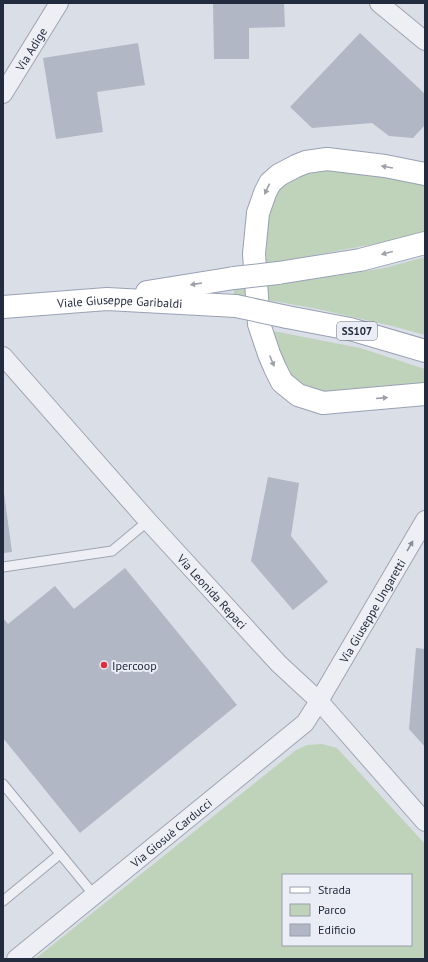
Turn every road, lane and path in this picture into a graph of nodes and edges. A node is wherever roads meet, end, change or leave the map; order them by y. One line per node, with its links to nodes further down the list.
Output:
1 (59, 3): 4 (street, Via Adige)
2 (379, 3): 3 (street)
3 (425, 41)
4 (3, 94)
5 (425, 174): 11 (main road, one-way to 11)
6 (425, 243): 7 (main road, one-way to 7, bridge)
7 (107, 298): 8 (main road, Viale Giuseppe Garibaldi / SS107); 9 (main road, Viale Giuseppe Garibaldi / SS107, bridge)
8 (3, 307)
9 (425, 351)
10 (3, 356): 13 (street, Via Leonida Repaci)
11 (425, 394)
12 (425, 520): 15 (street, Via Giuseppe Ungaretti, one-way to 12)
13 (148, 521): 14 (lane); 15 (street, Via Leonida Repaci)
14 (3, 567)
15 (319, 701): 17 (street, Via Leonida Repaci); 19 (street, Via Giosuè Carducci)
16 (3, 784): 18 (lane)
17 (425, 822)
18 (60, 854): 19 (lane); 20 (lane)
19 (94, 895): 21 (street, Via Giosuè Carducci)
20 (3, 901)
21 (16, 959)

